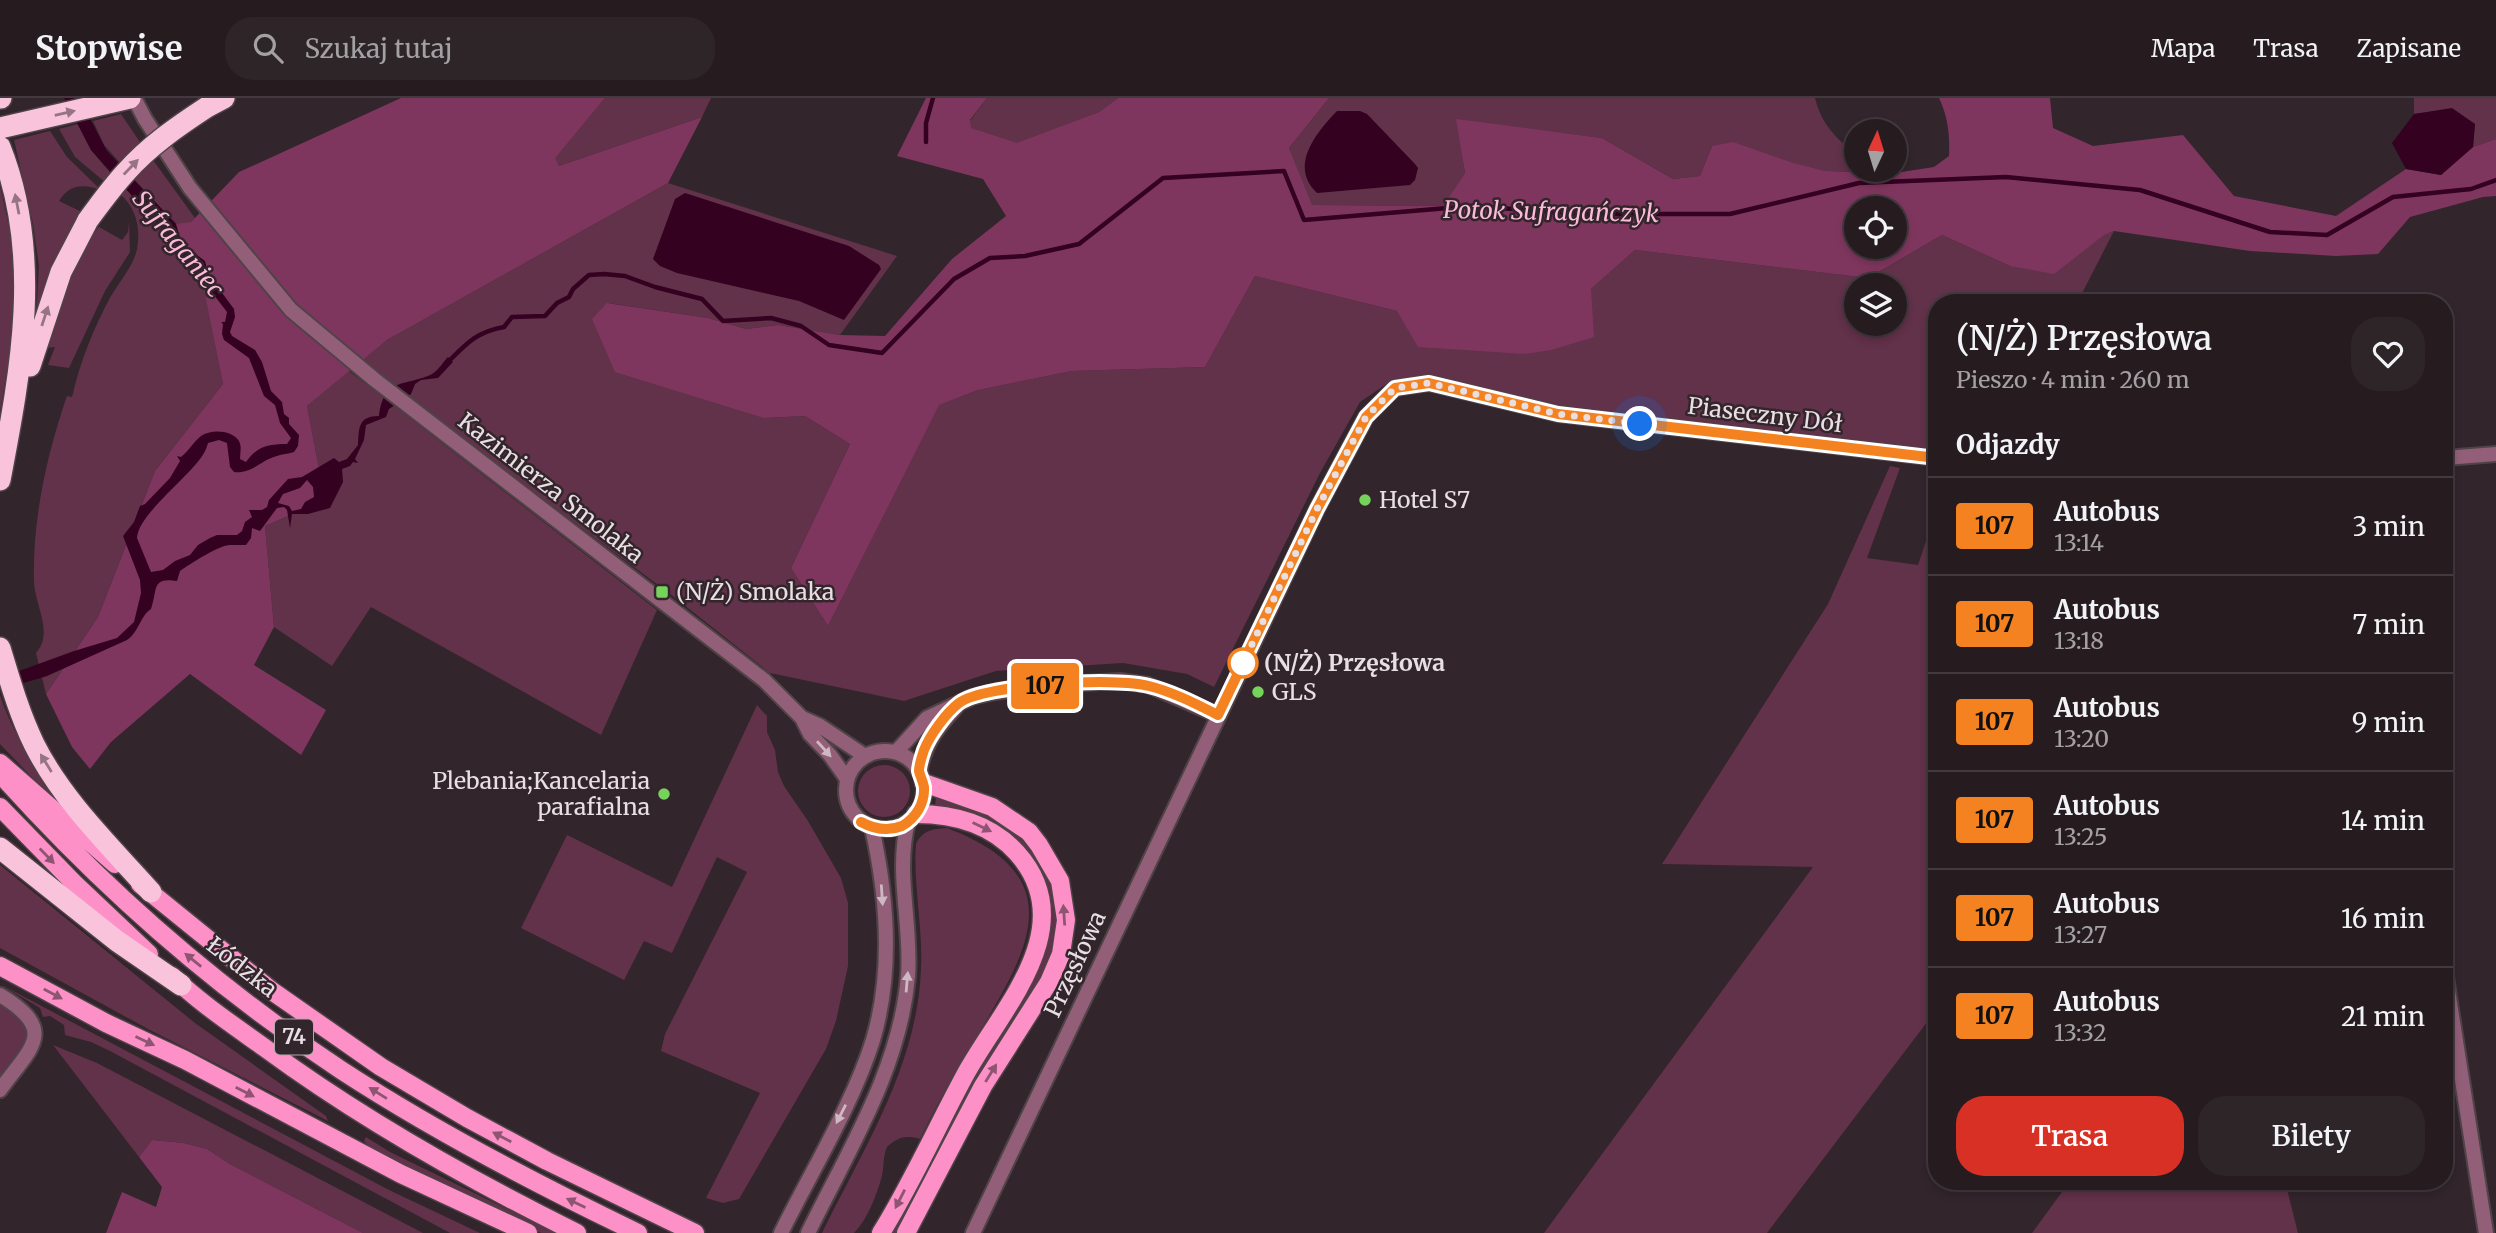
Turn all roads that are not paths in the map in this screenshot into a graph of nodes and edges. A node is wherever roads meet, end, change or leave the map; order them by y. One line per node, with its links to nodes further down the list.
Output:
1 (132, 98): 3 (highway, one-way to 1); 14 (street, Kazimierza Smolaka)
2 (216, 102): 6 (highway, one-way to 2, bridge)
3 (0, 128)
4 (0, 147): 6 (highway, one-way to 4)
5 (1465, 390): 8 (street, Piaseczny Dół); 13 (street, Przęsłowa)
6 (10, 428): 10 (highway)
7 (2496, 454): 9 (street)
8 (1928, 457)
9 (2453, 457)
10 (0, 480)
11 (0, 648): 25 (highway, one-way to 11)
12 (959, 703): 13 (street); 15 (street); 19 (street)
13 (1218, 715): 41 (street, Przęsłowa)
14 (802, 718): 16 (street, Kazimierza Smolaka); 20 (street, Kazimierza Smolaka, one-way to 20)
15 (896, 752): 16 (street); 19 (street)
16 (865, 756): 20 (street)
17 (0, 763): 25 (main road, 74)
18 (0, 773): 36 (main road, Łódzka / 74, one-way to 18)
19 (921, 777): 22 (street); 40 (main road, one-way to 19)
20 (847, 779): 23 (street)
21 (0, 807): 27 (main road, 74, one-way to 27)
22 (912, 818): 23 (street); 32 (street, one-way to 22); 39 (main road, one-way to 39)
23 (872, 828): 38 (street, one-way to 38)
24 (0, 848): 27 (highway)
25 (151, 892): 37 (main road, 74, one-way to 25)
26 (0, 966): 31 (main road, one-way to 31)
27 (181, 985): 35 (main road, 74)
28 (0, 995): 30 (street)
29 (2453, 1022): 42 (street)
30 (0, 1090)
31 (470, 1207): 33 (main road); 34 (main road)
32 (810, 1229)
33 (506, 1233)
34 (528, 1233)
35 (577, 1233)
36 (638, 1233)
37 (695, 1233)
38 (781, 1233)
39 (881, 1233)
40 (906, 1233)
41 (973, 1233)
42 (2486, 1233)

